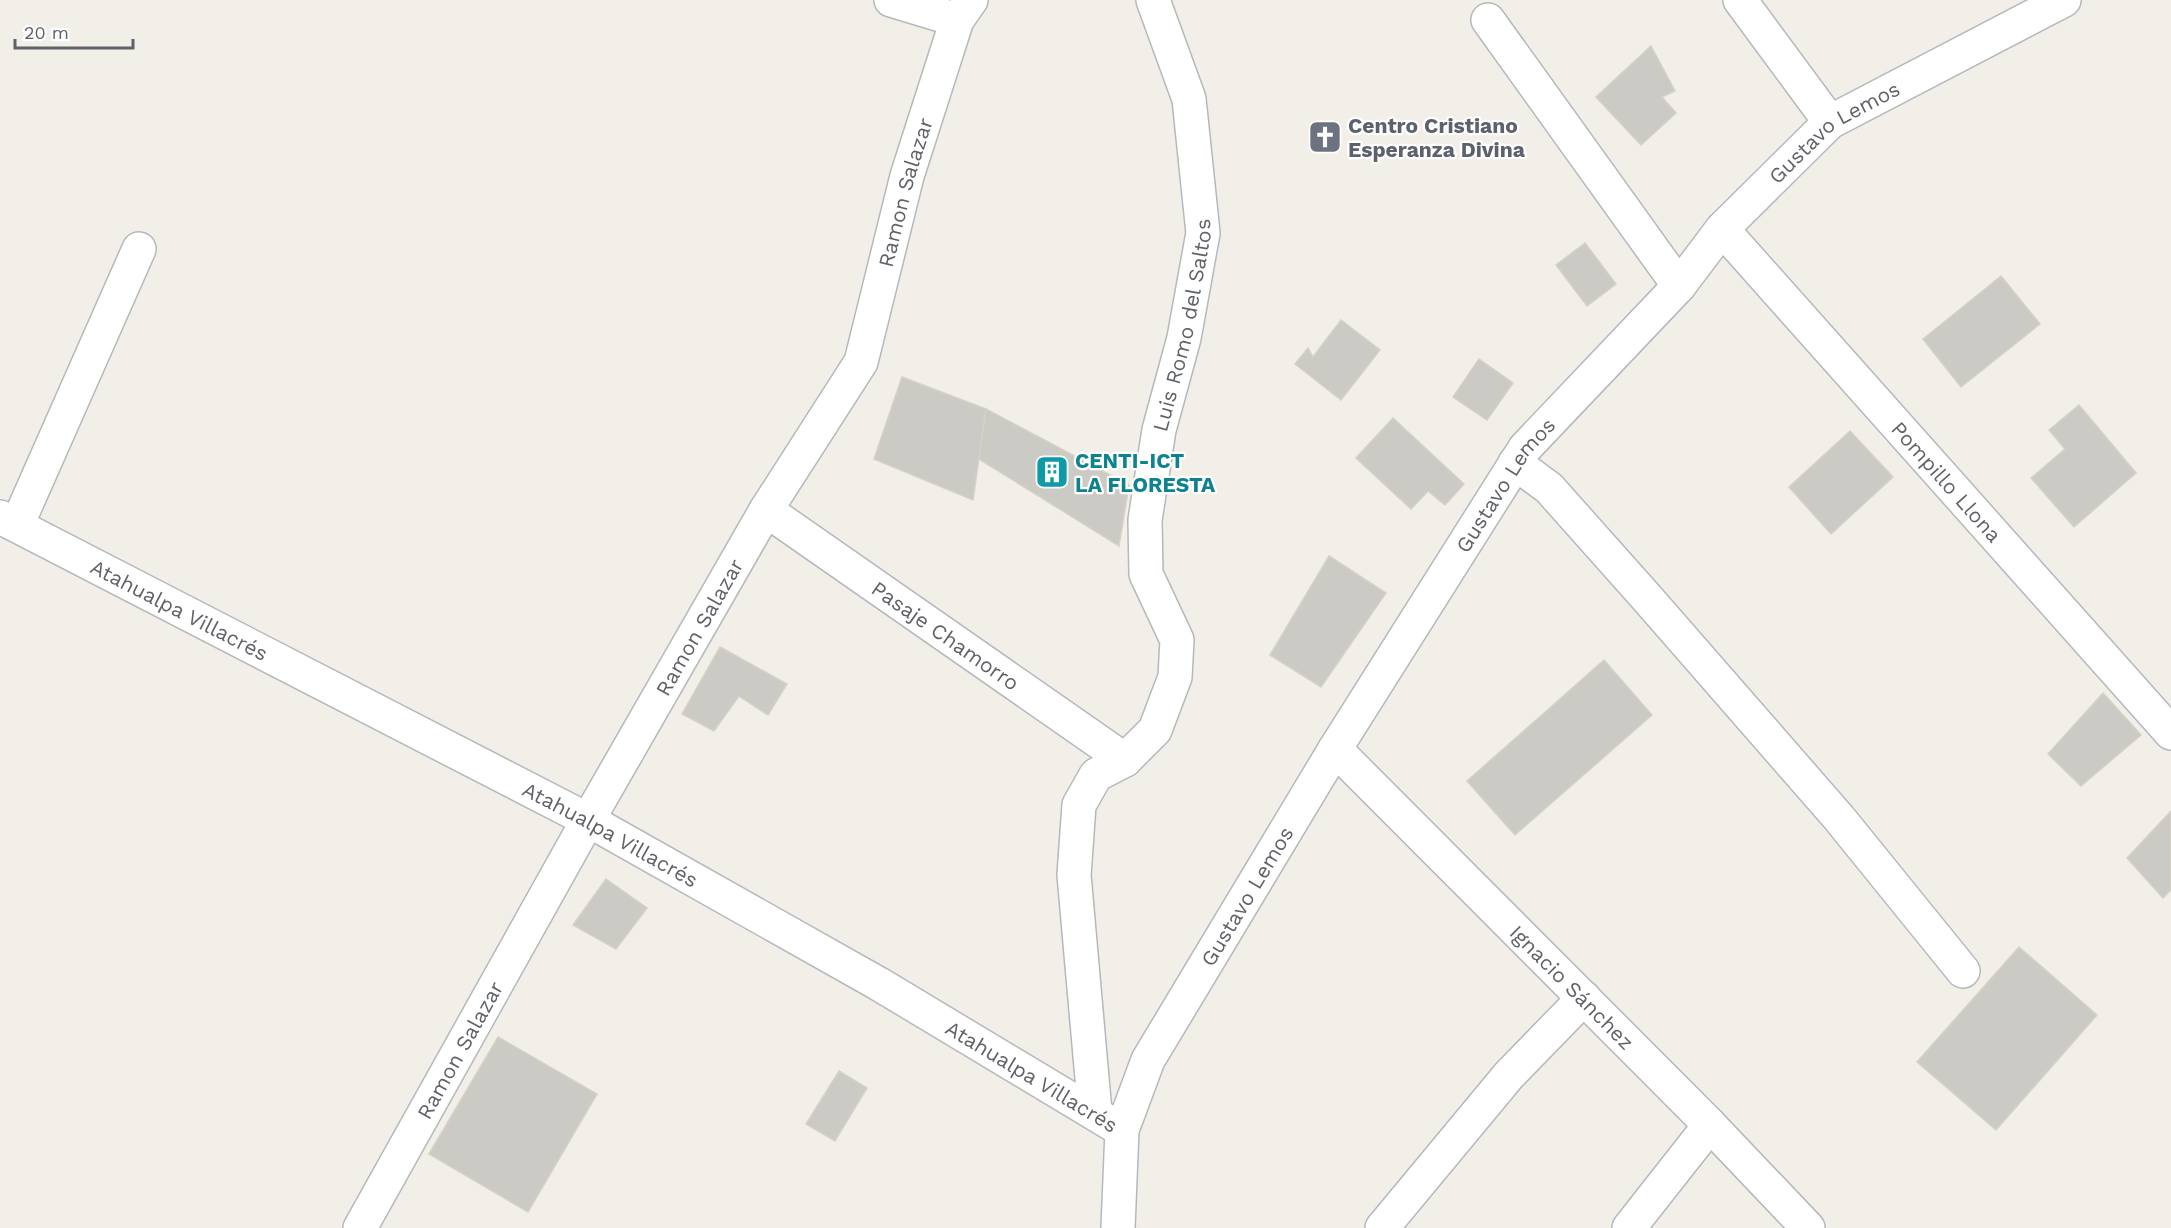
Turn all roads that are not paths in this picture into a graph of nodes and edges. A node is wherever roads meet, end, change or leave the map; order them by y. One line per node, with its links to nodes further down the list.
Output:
1 (891, 0): 5 (street)
2 (1153, 0): 16 (street, Luis Romo del Saltos)
3 (1740, 0): 7 (street)
4 (2064, 0): 7 (street, Gustavo Lemos)
5 (964, 10): 12 (street, Ramon Salazar)
6 (1488, 20): 10 (street)
7 (1830, 122): 8 (street, Gustavo Lemos)
8 (1722, 229): 10 (street, Gustavo Lemos); 14 (street, Pompillo Llona)
9 (139, 249): 13 (street)
10 (1678, 286): 11 (street, Gustavo Lemos)
11 (1515, 463): 15 (street, Gustavo Lemos); 18 (street)
12 (766, 510): 16 (street, Pasaje Chamorro); 17 (street, Ramon Salazar)
13 (8, 521): 17 (street, Atahualpa Villacrés)
14 (2171, 733)
15 (1335, 749): 19 (street, Ignacio Sánchez); 22 (street, Gustavo Lemos)
16 (1125, 760): 20 (street, Luis Romo del Saltos)
17 (588, 820): 20 (street, Atahualpa Villacrés); 23 (street, Ramon Salazar)
18 (1964, 971)
19 (1584, 998): 21 (street, Ignacio Sánchez); 25 (street)
20 (1095, 1112): 22 (street, Atahualpa Villacrés)
21 (1710, 1125): 26 (street); 27 (street, Ignacio Sánchez)
22 (1122, 1130): 24 (street, Atahualpa Villacrés)
23 (360, 1228)
24 (1118, 1228)
25 (1382, 1228)
26 (1629, 1228)
27 (1808, 1228)

